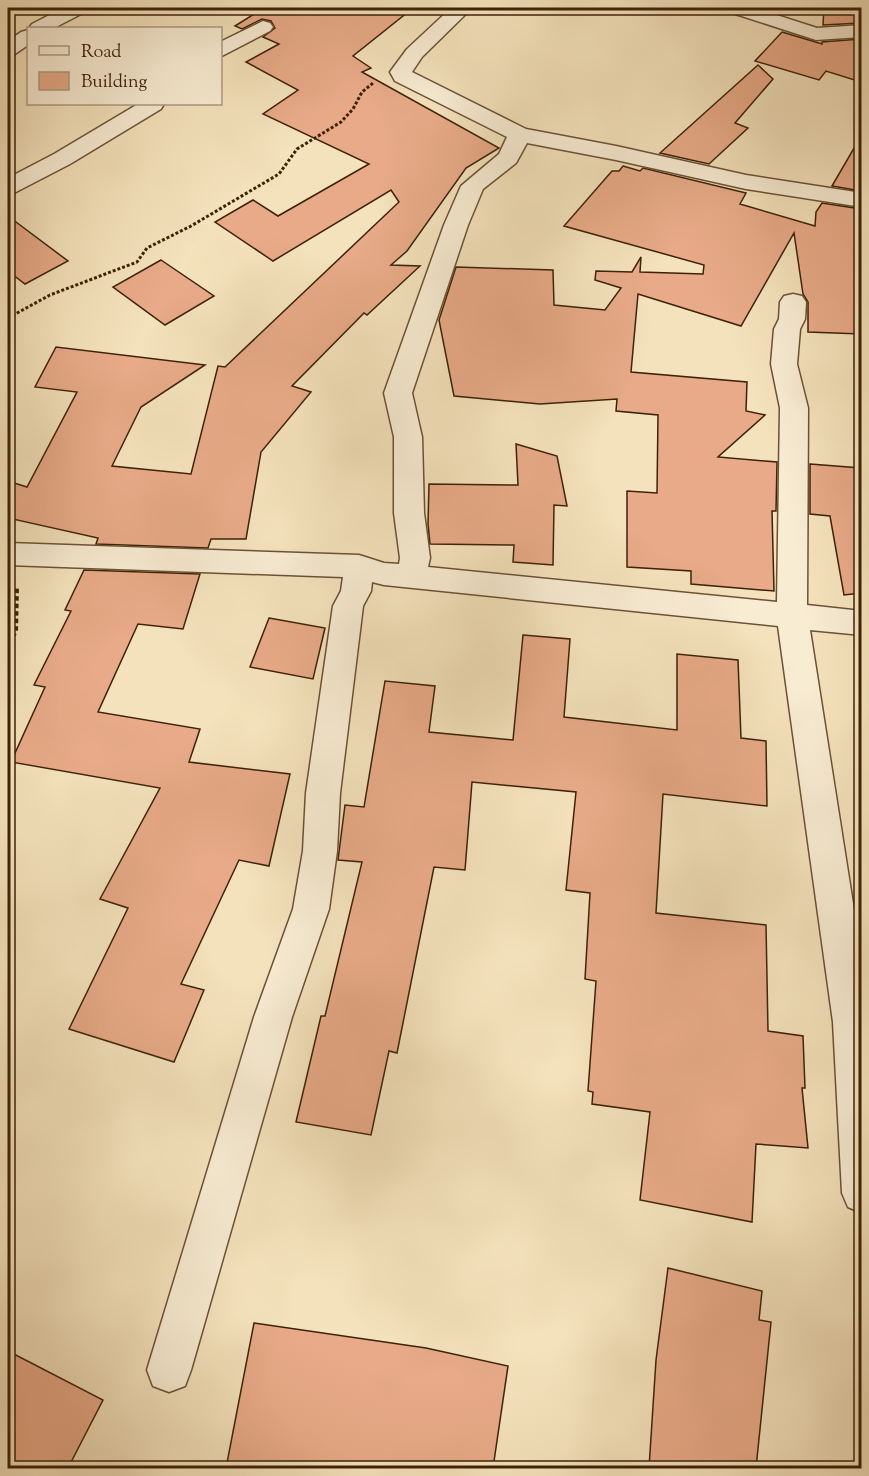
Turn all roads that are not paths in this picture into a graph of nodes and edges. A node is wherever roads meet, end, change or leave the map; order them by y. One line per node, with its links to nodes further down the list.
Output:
1 (78, 8): 4 (street)
2 (462, 8): 11 (street)
3 (736, 8): 6 (street)
4 (37, 25)
5 (263, 27): 9 (street)
6 (861, 31)
7 (27, 34): 8 (street)
8 (8, 50)
9 (222, 50)
10 (151, 105): 12 (street)
11 (520, 135): 13 (street); 17 (street)
12 (8, 187)
13 (861, 200)
14 (793, 302): 18 (street)
15 (12, 555): 16 (street)
16 (359, 566): 17 (street); 22 (street)
17 (411, 576): 18 (street)
18 (792, 615): 19 (street); 20 (street)
19 (861, 623)
20 (857, 1024): 21 (street)
21 (861, 1193)
22 (169, 1370)

